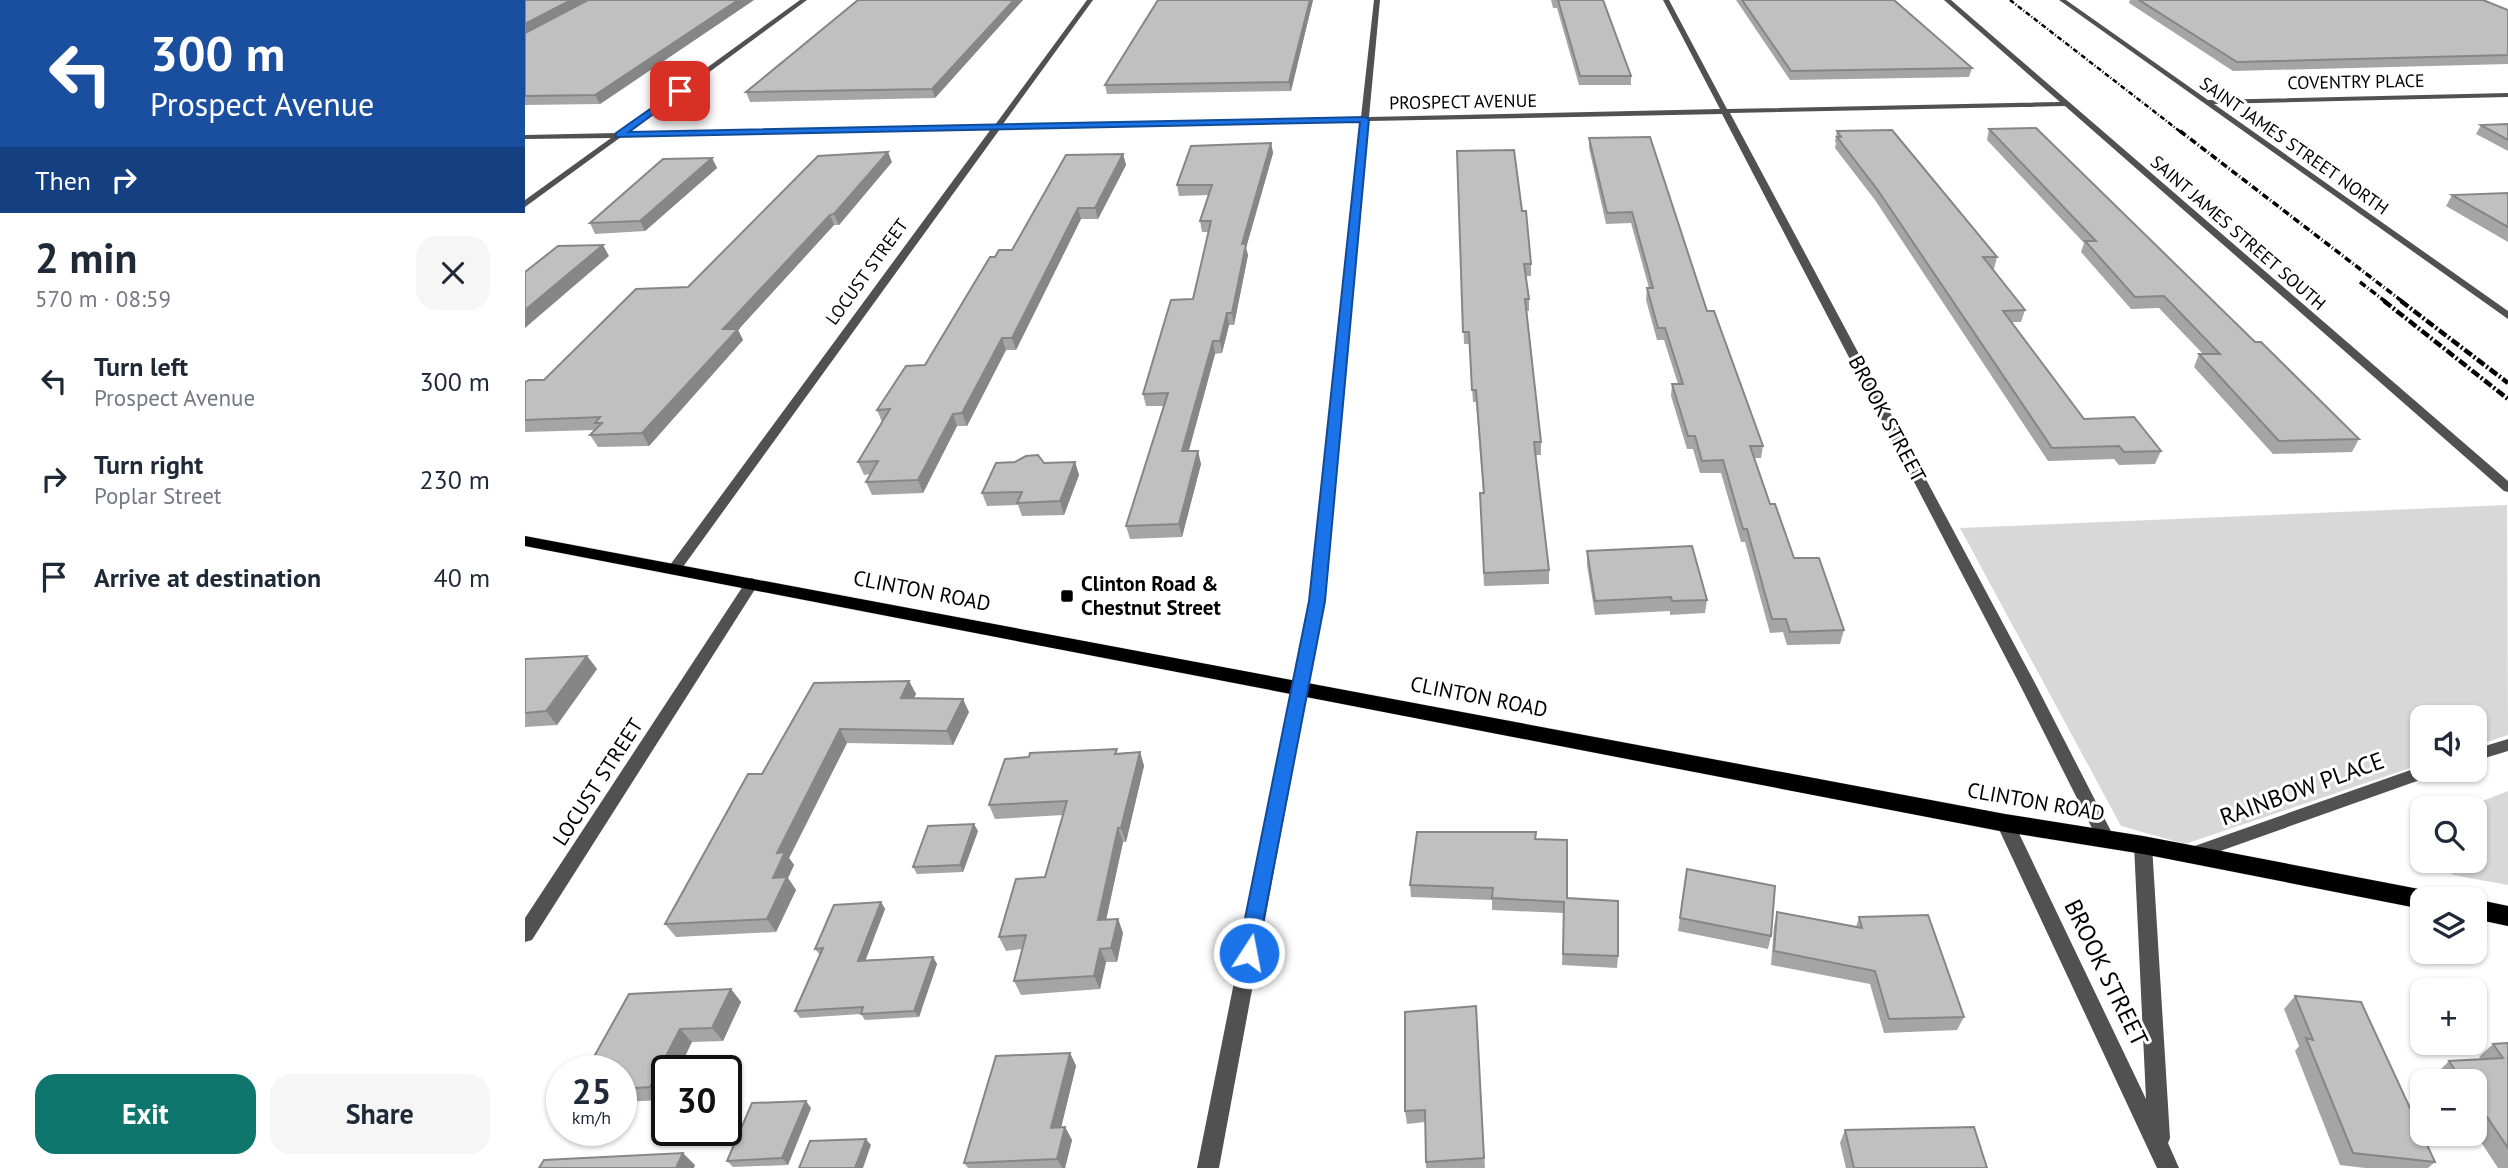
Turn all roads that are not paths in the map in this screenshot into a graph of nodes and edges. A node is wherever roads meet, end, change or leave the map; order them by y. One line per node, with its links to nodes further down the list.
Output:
1 (804, 0): 13 (street)
2 (1090, 0): 12 (street, LOCUST STREET)
3 (1377, 0): 11 (street)
4 (1666, 0): 10 (street, BROOK STREET)
5 (1947, 0): 9 (street, SAINT JAMES STREET SOUTH)
6 (2062, 0): 8 (street, SAINT JAMES STREET NORTH)
7 (2508, 94): 8 (street, COVENTRY PLACE)
8 (2206, 102): 16 (street, SAINT JAMES STREET NORTH)
9 (2065, 104): 10 (street, PROSPECT AVENUE); 17 (street, SAINT JAMES STREET SOUTH)
10 (1723, 112): 11 (street, PROSPECT AVENUE); 26 (street, BROOK STREET)
11 (1365, 119): 12 (street, PROSPECT AVENUE); 21 (street)
12 (997, 127): 13 (street, PROSPECT AVENUE); 19 (street, LOCUST STREET)
13 (619, 135): 14 (street, PROSPECT AVENUE); 15 (street)
14 (525, 137)
15 (525, 204)
16 (2508, 316)
17 (2508, 488)
18 (525, 541): 19 (main road, CLINTON ROAD)
19 (675, 568): 20 (main road, CLINTON ROAD)
20 (752, 583): 21 (main road, CLINTON ROAD); 32 (street, LOCUST STREET)
21 (1299, 688): 25 (main road, CLINTON ROAD); 34 (street)
22 (2508, 745): 23 (street)
23 (2487, 751)
24 (2410, 776): 28 (street, RAINBOW PLACE)
25 (2005, 823): 26 (main road, CLINTON ROAD); 33 (street, BROOK STREET)
26 (2106, 839): 27 (main road, CLINTON ROAD)
27 (2143, 845): 28 (main road, CLINTON ROAD); 33 (street, BROOK STREET)
28 (2192, 854): 29 (main road, CLINTON ROAD)
29 (2410, 897)
30 (2487, 912): 31 (main road)
31 (2508, 916)
32 (525, 934)
33 (2160, 1146): 35 (street, BROOK STREET)
34 (1208, 1168)
35 (2168, 1168)

